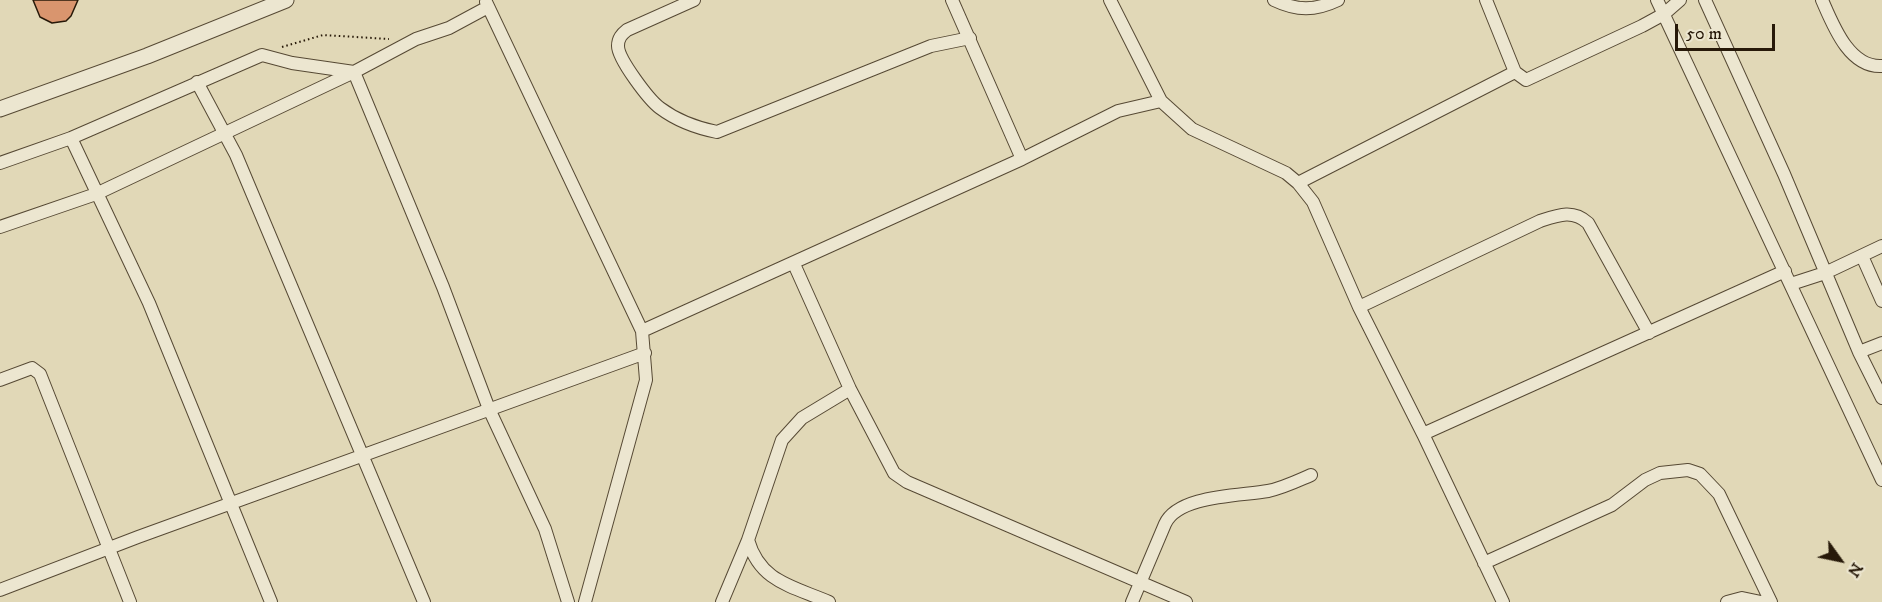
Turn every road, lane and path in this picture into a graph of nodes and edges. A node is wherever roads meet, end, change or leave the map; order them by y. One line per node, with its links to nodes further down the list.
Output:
1 (286, 0): 22 (street)
2 (694, 0): 14 (street)
3 (952, 0): 14 (street)
4 (1110, 0): 21 (street)
5 (1274, 0): 6 (street)
6 (1338, 0)
7 (1486, 0): 19 (street)
8 (1657, 0): 13 (street)
9 (1680, 0): 13 (street)
10 (1705, 0): 34 (street)
11 (1822, 0): 17 (street)
12 (486, 4): 15 (street); 38 (street)
13 (1664, 14): 19 (street); 33 (street)
14 (970, 38): 25 (street)
15 (416, 39): 16 (path); 18 (street)
16 (262, 55): 18 (street); 20 (street)
17 (1882, 66)
18 (354, 72): 23 (street); 46 (street)
19 (1515, 72): 27 (street)
20 (197, 82): 23 (street); 24 (street)
21 (1161, 101): 25 (street); 27 (street)
22 (0, 109)
23 (225, 135): 28 (street); 48 (street)
24 (71, 138): 26 (street); 28 (street)
25 (1022, 159): 32 (street)
26 (0, 163)
27 (1298, 183): 37 (street)
28 (96, 194): 29 (street); 51 (street)
29 (0, 227)
30 (1882, 246): 31 (street)
31 (1862, 256): 34 (street); 36 (street)
32 (794, 264): 38 (street); 44 (street)
33 (1785, 271): 35 (street); 39 (street)
34 (1825, 273): 35 (street); 41 (street)
35 (1791, 284): 50 (street)
36 (1882, 301)
37 (1359, 307): 39 (street); 47 (street)
38 (642, 331): 42 (street)
39 (1649, 333): 47 (street)
40 (1882, 343): 41 (street)
41 (1859, 352): 45 (street)
42 (645, 353): 46 (street); 61 (street)
43 (0, 380): 53 (street)
44 (850, 389): 52 (street); 55 (street)
45 (1882, 398)
46 (489, 409): 48 (street); 60 (street)
47 (1423, 434): 54 (street)
48 (363, 457): 51 (street); 59 (street)
49 (1311, 475): 55 (street)
50 (1882, 480)
51 (232, 504): 53 (street); 58 (street)
52 (748, 540): 62 (street); 63 (street)
53 (108, 549): 56 (street); 57 (street)
54 (1484, 563): 66 (street); 69 (street)
55 (1140, 583): 64 (street); 65 (street)
56 (0, 590)
57 (130, 602)
58 (271, 602)
59 (424, 602)
60 (568, 602)
61 (585, 602)
62 (723, 602)
63 (829, 602)
64 (1132, 602)
65 (1186, 602)
66 (1503, 602)
67 (1727, 602): 68 (street)
68 (1761, 602)
69 (1771, 602)

